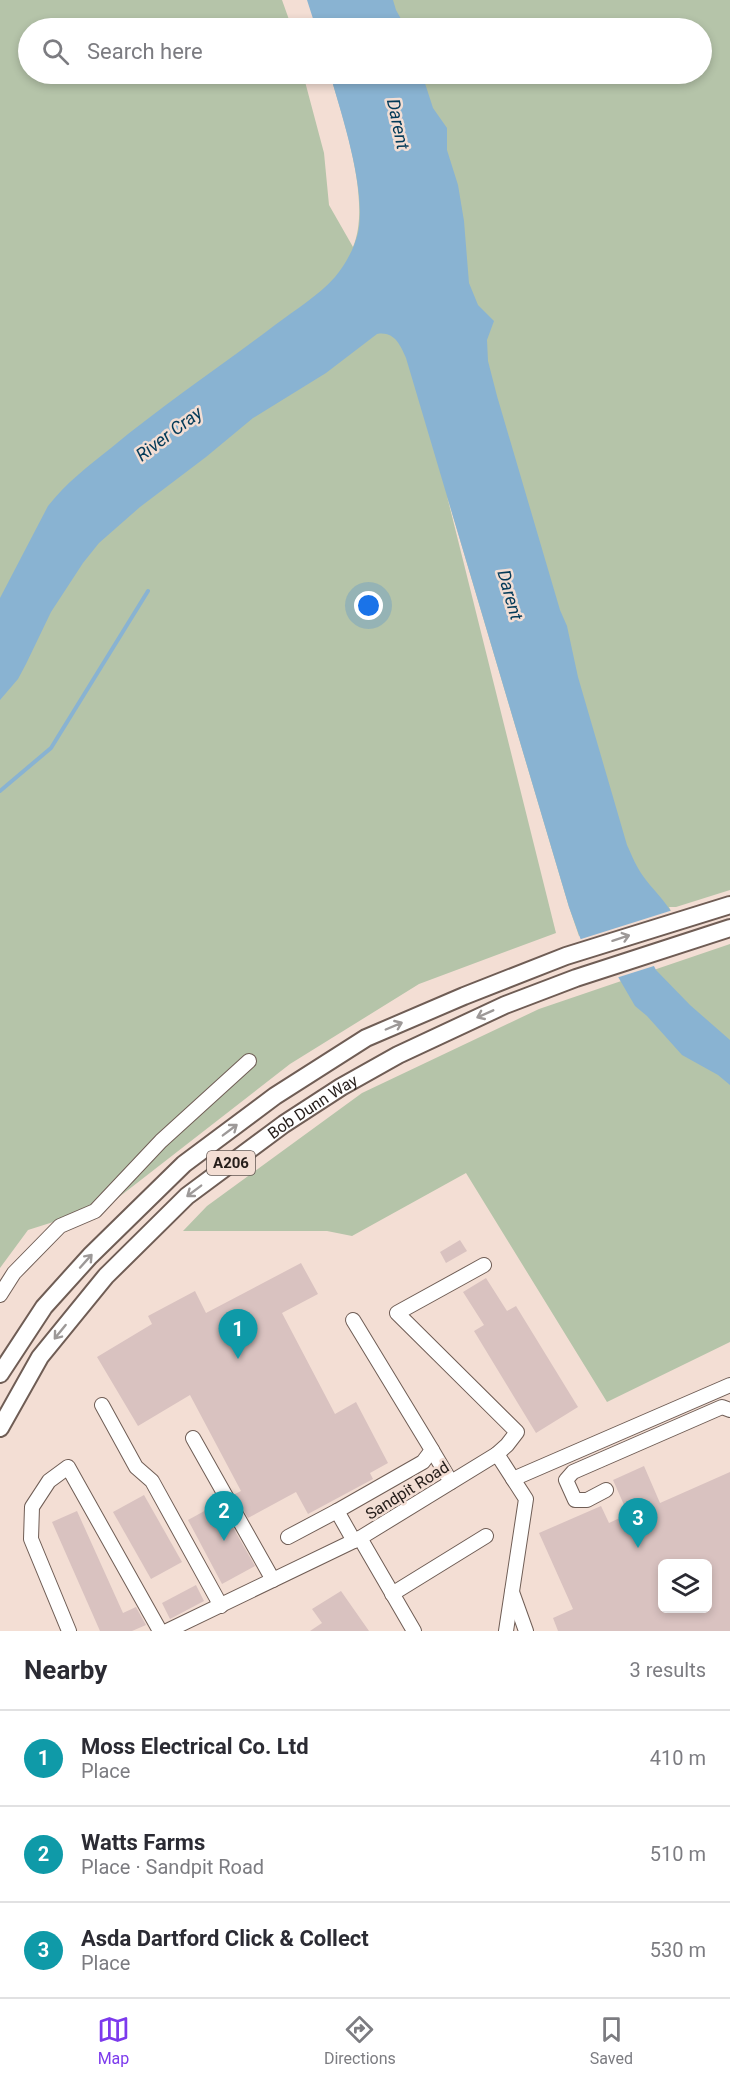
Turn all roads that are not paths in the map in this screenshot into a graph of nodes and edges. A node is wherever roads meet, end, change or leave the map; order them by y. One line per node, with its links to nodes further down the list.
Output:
1 (730, 905): 7 (main road, Bob Dunn Way / A206, one-way to 1)
2 (730, 928): 11 (main road, Bob Dunn Way / A206, one-way to 11)
3 (249, 1061): 5 (street)
4 (484, 1265): 14 (street, Sandpit Road)
5 (0, 1295)
6 (353, 1320): 13 (street)
7 (0, 1374)
8 (730, 1385): 15 (street)
9 (102, 1405): 28 (street)
10 (730, 1410): 17 (street)
11 (0, 1428)
12 (193, 1438): 25 (street)
13 (432, 1450): 19 (street); 21 (street)
14 (497, 1454): 18 (street); 19 (street, Sandpit Road)
15 (562, 1458): 16 (street); 17 (street)
16 (548, 1464): 17 (street); 18 (street)
17 (569, 1476): 20 (street)
18 (513, 1479): 26 (street)
19 (451, 1482): 24 (street, Sandpit Road)
20 (606, 1490)
21 (337, 1511): 23 (street); 24 (street)
22 (486, 1536): 27 (street)
23 (288, 1537)
24 (357, 1540): 25 (street, Sandpit Road); 27 (street)
25 (273, 1580): 28 (street, Sandpit Road)
26 (511, 1590): 29 (street); 34 (street)
27 (392, 1594): 33 (street)
28 (220, 1606): 32 (street, Sandpit Road)
29 (506, 1630)
30 (69, 1631): 31 (street)
31 (160, 1631)
32 (167, 1631)
33 (414, 1631)
34 (526, 1631)

